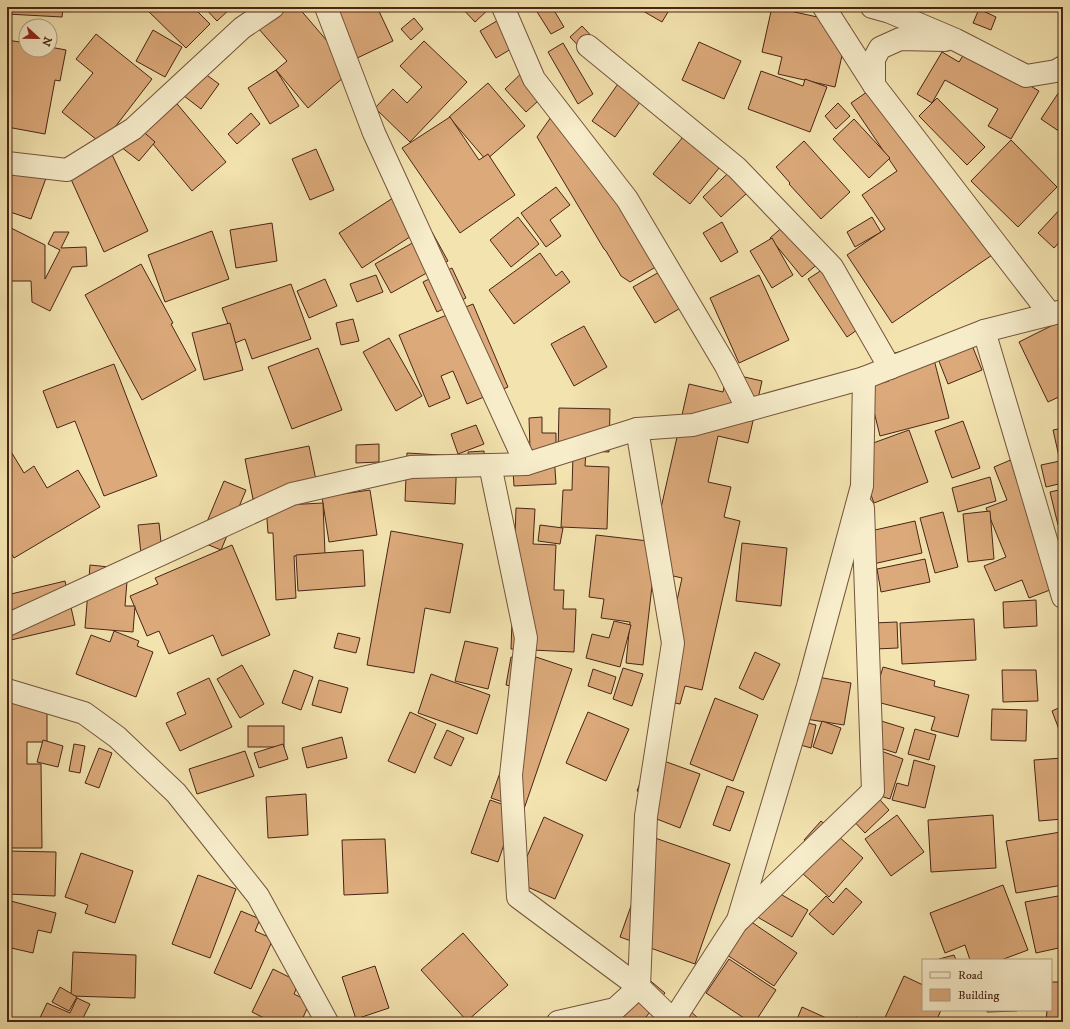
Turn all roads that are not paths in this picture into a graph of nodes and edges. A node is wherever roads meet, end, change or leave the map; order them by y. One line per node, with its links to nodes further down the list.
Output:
1 (272, 7): 10 (street)
2 (326, 7): 17 (street)
3 (503, 7): 15 (street)
4 (824, 7): 9 (street)
5 (872, 7): 6 (street)
6 (956, 40): 8 (street); 9 (street)
7 (588, 46): 13 (street)
8 (1063, 67)
9 (874, 85): 11 (street)
10 (7, 163)
11 (1056, 313): 12 (street)
12 (984, 331): 13 (street); 20 (street)
13 (890, 368): 14 (street)
14 (864, 378): 15 (street); 19 (street)
15 (748, 410): 16 (street)
16 (637, 430): 17 (street); 24 (street)
17 (526, 464): 18 (street)
18 (490, 465): 21 (street); 24 (street)
19 (862, 486): 23 (street); 23 (street)
20 (1063, 597)
21 (7, 625)
22 (7, 690): 26 (street)
23 (738, 920): 25 (street)
24 (639, 987): 25 (street); 27 (street)
25 (674, 1021)
26 (327, 1022)
27 (558, 1022)

